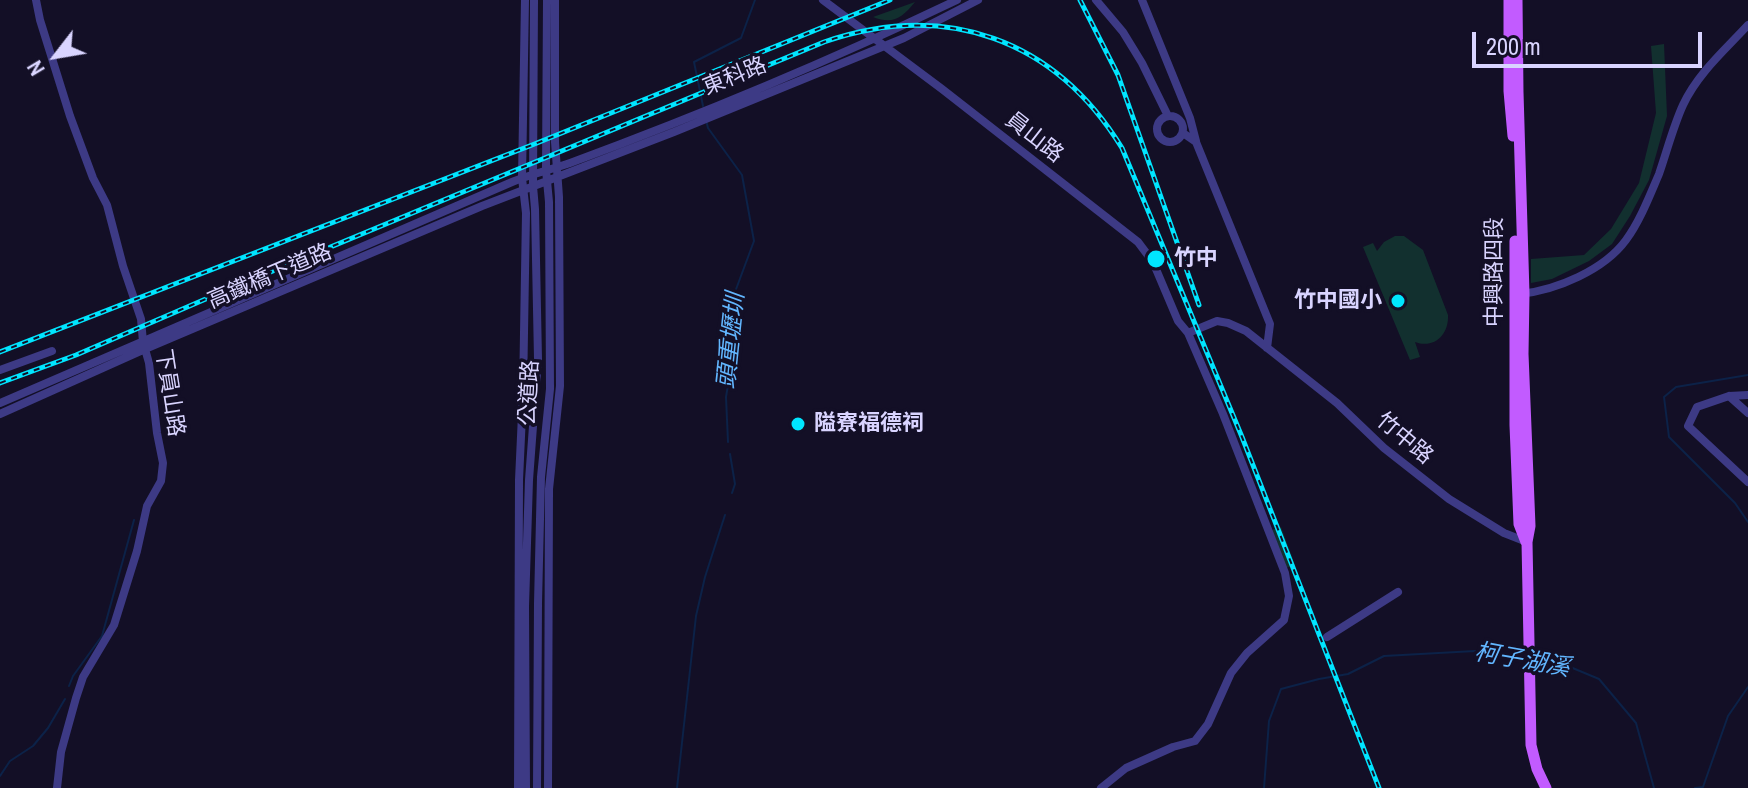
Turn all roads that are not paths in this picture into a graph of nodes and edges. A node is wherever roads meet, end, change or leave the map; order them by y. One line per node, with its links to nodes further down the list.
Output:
1 (36, 0): 32 (street, 下員山路)
2 (525, 0): 19 (street, 公道路)
3 (534, 0): 19 (street, 公道路)
4 (547, 0): 17 (street, 公道路)
5 (555, 0): 17 (street, 公道路)
6 (823, 0): 14 (street, 員山路)
7 (957, 0): 14 (street, 東科路)
8 (978, 0): 15 (street, 東科路)
9 (1096, 0): 18 (street)
10 (1142, 0): 21 (street)
11 (1509, 0): 28 (main road, 中興路四段)
12 (1517, 0): 28 (main road, 中興路四段)
13 (1748, 25): 28 (street)
14 (874, 39): 15 (street, 員山路); 16 (street, 東科路)
15 (885, 46): 16 (street, 東科路); 31 (street, 員山路)
16 (718, 109): 24 (street, 東科路)
17 (550, 115): 22 (street, 公道路); 24 (street, 公道路)
18 (1168, 116): 20 (street); 20 (street)
19 (528, 123): 23 (street, 公道路); 25 (street, 公道路)
20 (1183, 133): 21 (street)
21 (1196, 142): 29 (street)
22 (546, 170): 23 (street); 24 (street, 公道路)
23 (533, 174): 25 (street); 26 (street, 公道路)
24 (554, 175): 26 (street, 高鐵橋下道路); 48 (street, 公道路); 49 (street, 公道路)
25 (522, 178): 27 (street, 公道路); 32 (street, 高鐵橋下道路)
26 (533, 186): 27 (street, 高鐵橋下道路); 47 (street, 公道路)
27 (522, 190): 32 (street, 高鐵橋下道路); 46 (street, 公道路)
28 (1520, 294): 42 (main road, 中興路四段)
29 (1270, 324): 30 (street); 33 (street)
30 (1246, 331): 31 (street, 竹中路); 33 (street, 竹中路)
31 (1188, 333): 50 (street, 員山路)
32 (144, 346): 38 (street, 高鐵橋下道路); 40 (street, 高鐵橋下道路); 45 (street, 下員山路)
33 (1267, 348): 42 (street, 竹中路)
34 (52, 351): 35 (street)
35 (0, 370)
36 (1748, 395): 37 (street)
37 (1729, 396): 39 (street); 41 (street)
38 (0, 403)
39 (1748, 413)
40 (0, 414)
41 (1748, 482)
42 (1527, 542): 51 (main road, 中興路四段)
43 (1398, 592): 44 (street)
44 (1327, 637)
45 (57, 788)
46 (518, 788)
47 (526, 788)
48 (537, 788)
49 (548, 788)
50 (1101, 788)
51 (1546, 788)

